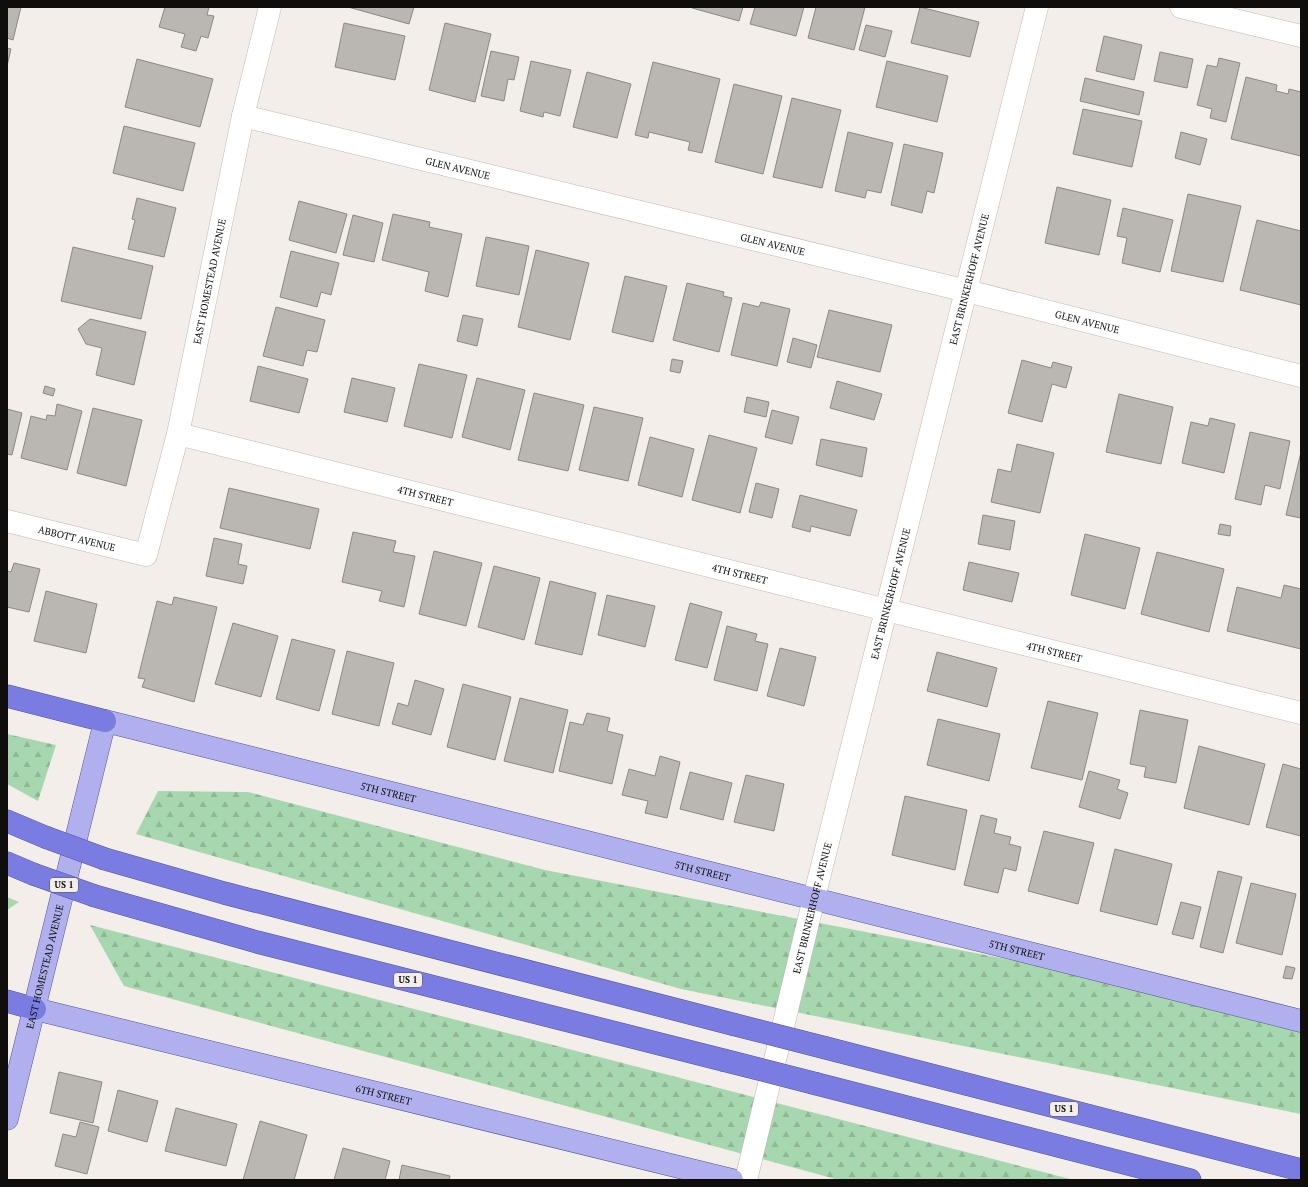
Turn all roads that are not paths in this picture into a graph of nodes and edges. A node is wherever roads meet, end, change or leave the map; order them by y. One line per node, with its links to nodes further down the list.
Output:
1 (270, 7): 5 (street, EAST HOMESTEAD AVENUE)
2 (1037, 7): 6 (street, EAST BRINKERHOFF AVENUE)
3 (1181, 7): 4 (street)
4 (1301, 36)
5 (243, 116): 6 (street, GLEN AVENUE); 8 (street, EAST HOMESTEAD AVENUE)
6 (967, 291): 7 (street, GLEN AVENUE); 11 (street, EAST BRINKERHOFF AVENUE)
7 (1301, 376)
8 (178, 434): 10 (street, EAST HOMESTEAD AVENUE); 11 (street, 4TH STREET)
9 (7, 521): 10 (street, ABBOTT AVENUE)
10 (146, 555)
11 (886, 609): 13 (street, 4TH STREET); 17 (street, EAST BRINKERHOFF AVENUE)
12 (7, 696): 14 (highway)
13 (1301, 713)
14 (105, 721): 17 (main road, 5TH STREET); 19 (main road, EAST HOMESTEAD AVENUE)
15 (7, 821): 22 (highway, US 1, bridge)
16 (7, 863): 25 (highway, US 1, bridge)
17 (814, 898): 20 (main road, 5TH STREET); 24 (street, EAST BRINKERHOFF AVENUE)
18 (7, 1000): 19 (highway)
19 (35, 1009): 21 (main road, EAST HOMESTEAD AVENUE); 23 (main road, 6TH STREET)
20 (1301, 1021)
21 (7, 1119)
22 (1301, 1170)
23 (732, 1180)
24 (746, 1180)
25 (1190, 1180)

